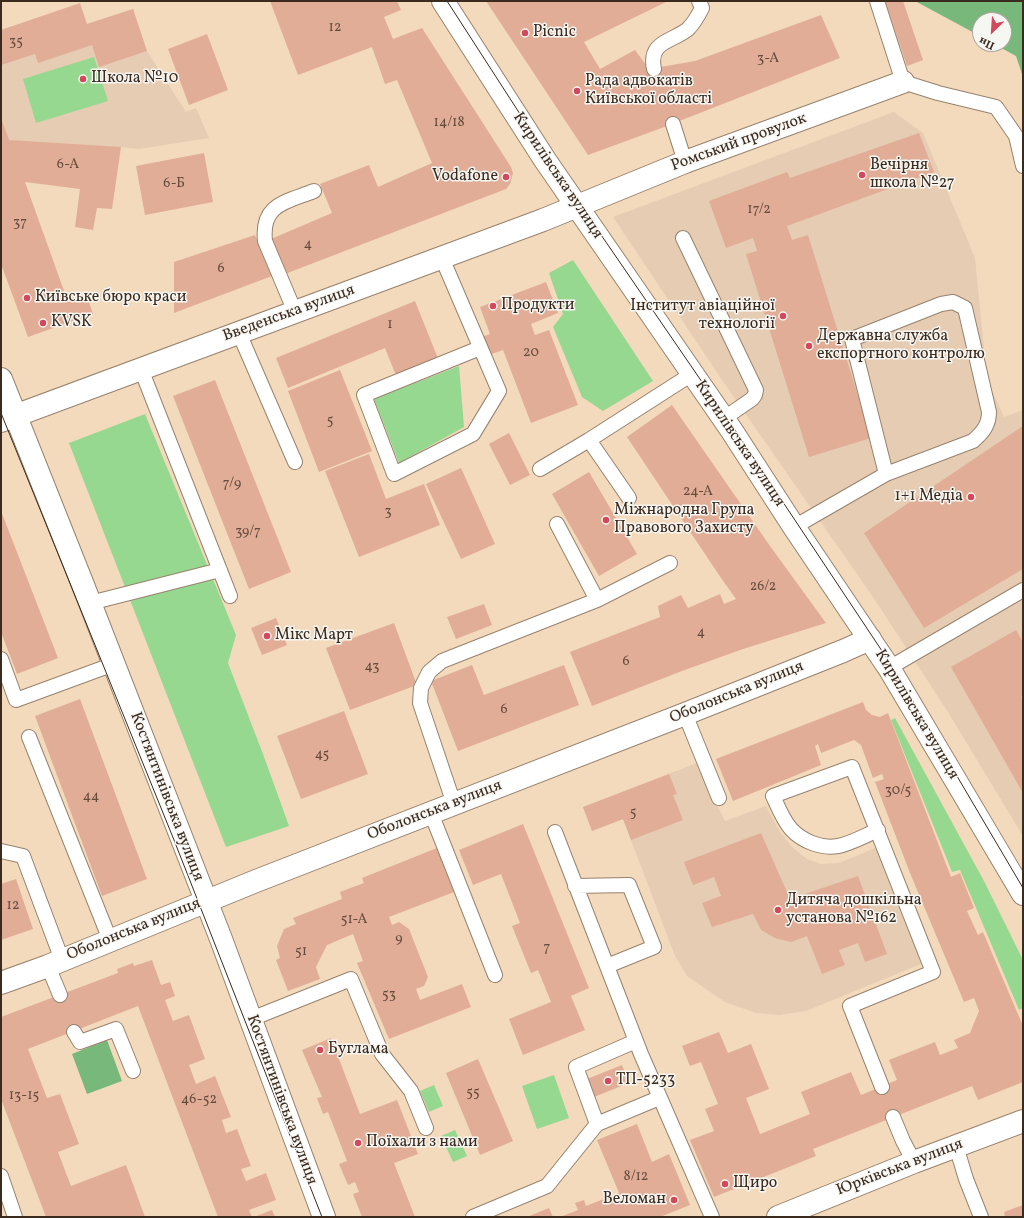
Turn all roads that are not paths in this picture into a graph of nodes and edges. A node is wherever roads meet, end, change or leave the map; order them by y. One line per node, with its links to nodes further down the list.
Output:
1 (443, 1): 10 (street, Кирилівська вулиця)
2 (699, 1): 4 (lane)
3 (877, 1): 5 (lane)
4 (654, 68)
5 (903, 82): 7 (street, Ромський провулок); 8 (lane)
6 (672, 124): 7 (lane)
7 (685, 162): 10 (street, Ромський провулок)
8 (1023, 166)
9 (314, 191): 13 (lane)
10 (577, 207): 12 (street, Введенська вулиця); 17 (street, Кирилівська вулиця)
11 (683, 238): 20 (lane)
12 (442, 258): 13 (street, Введенська вулиця); 15 (lane)
13 (295, 312): 14 (street, Введенська вулиця)
14 (239, 333): 16 (street, Введенська вулиця); 22 (lane)
15 (480, 348): 15 (lane)
16 (141, 368): 19 (street, Введенська вулиця); 29 (lane)
17 (692, 374): 20 (street, Кирилівська вулиця); 21 (lane)
18 (1, 379): 19 (street, Костянтинівська вулиця)
19 (8, 419): 33 (street, Костянтинівська вулиця)
20 (723, 420): 27 (street, Кирилівська вулиця)
21 (589, 440): 23 (lane); 25 (lane)
22 (295, 462)
23 (540, 469)
24 (886, 474): 24 (lane); 27 (lane)
25 (629, 498)
26 (557, 524): 32 (lane)
27 (794, 527): 34 (street, Кирилівська вулиця)
28 (670, 563): 32 (lane)
29 (220, 570): 31 (lane); 33 (lane)
30 (1023, 590): 37 (lane)
31 (230, 596)
32 (597, 600): 41 (lane)
33 (90, 603): 36 (street, Костянтинівська вулиця)
34 (870, 638): 37 (street, Кирилівська вулиця); 38 (street, Оболонська вулиця)
35 (1, 659): 36 (lane)
36 (114, 664): 48 (street, Костянтинівська вулиця)
37 (889, 668): 47 (street, Кирилівська вулиця)
38 (685, 714): 40 (lane); 41 (street, Оболонська вулиця)
39 (29, 737): 49 (lane)
40 (719, 798)
41 (454, 804): 42 (street, Оболонська вулиця)
42 (431, 813): 48 (street, Оболонська вулиця); 52 (lane)
43 (878, 830): 43 (lane); 59 (lane)
44 (555, 832): 46 (lane)
45 (1, 851): 50 (lane)
46 (575, 886): 51 (lane); 51 (lane)
47 (1023, 894)
48 (206, 901): 49 (street, Оболонська вулиця); 55 (street, Костянтинівська вулиця)
49 (110, 940): 50 (street, Оболонська вулиця)
50 (55, 963): 53 (street, Оболонська вулиця); 54 (lane)
51 (606, 966): 57 (lane)
52 (495, 975)
53 (1, 983)
54 (60, 995)
55 (251, 1020): 64 (lane); 69 (street, Костянтинівська вулиця)
56 (74, 1032): 58 (lane)
57 (636, 1041): 60 (lane); 63 (lane)
58 (133, 1071)
59 (882, 1087)
60 (659, 1098): 63 (lane); 71 (lane)
61 (893, 1117): 66 (lane)
62 (1023, 1121): 65 (street, Юрківська вулиця)
63 (597, 1124): 70 (lane)
64 (426, 1128)
65 (956, 1146): 66 (street, Юрківська вулиця); 73 (lane)
66 (914, 1162): 72 (street, Юрківська вулиця)
67 (1, 1176): 68 (lane)
68 (15, 1217)
69 (324, 1217)
70 (473, 1217)
71 (712, 1217)
72 (778, 1217)
73 (981, 1217)

